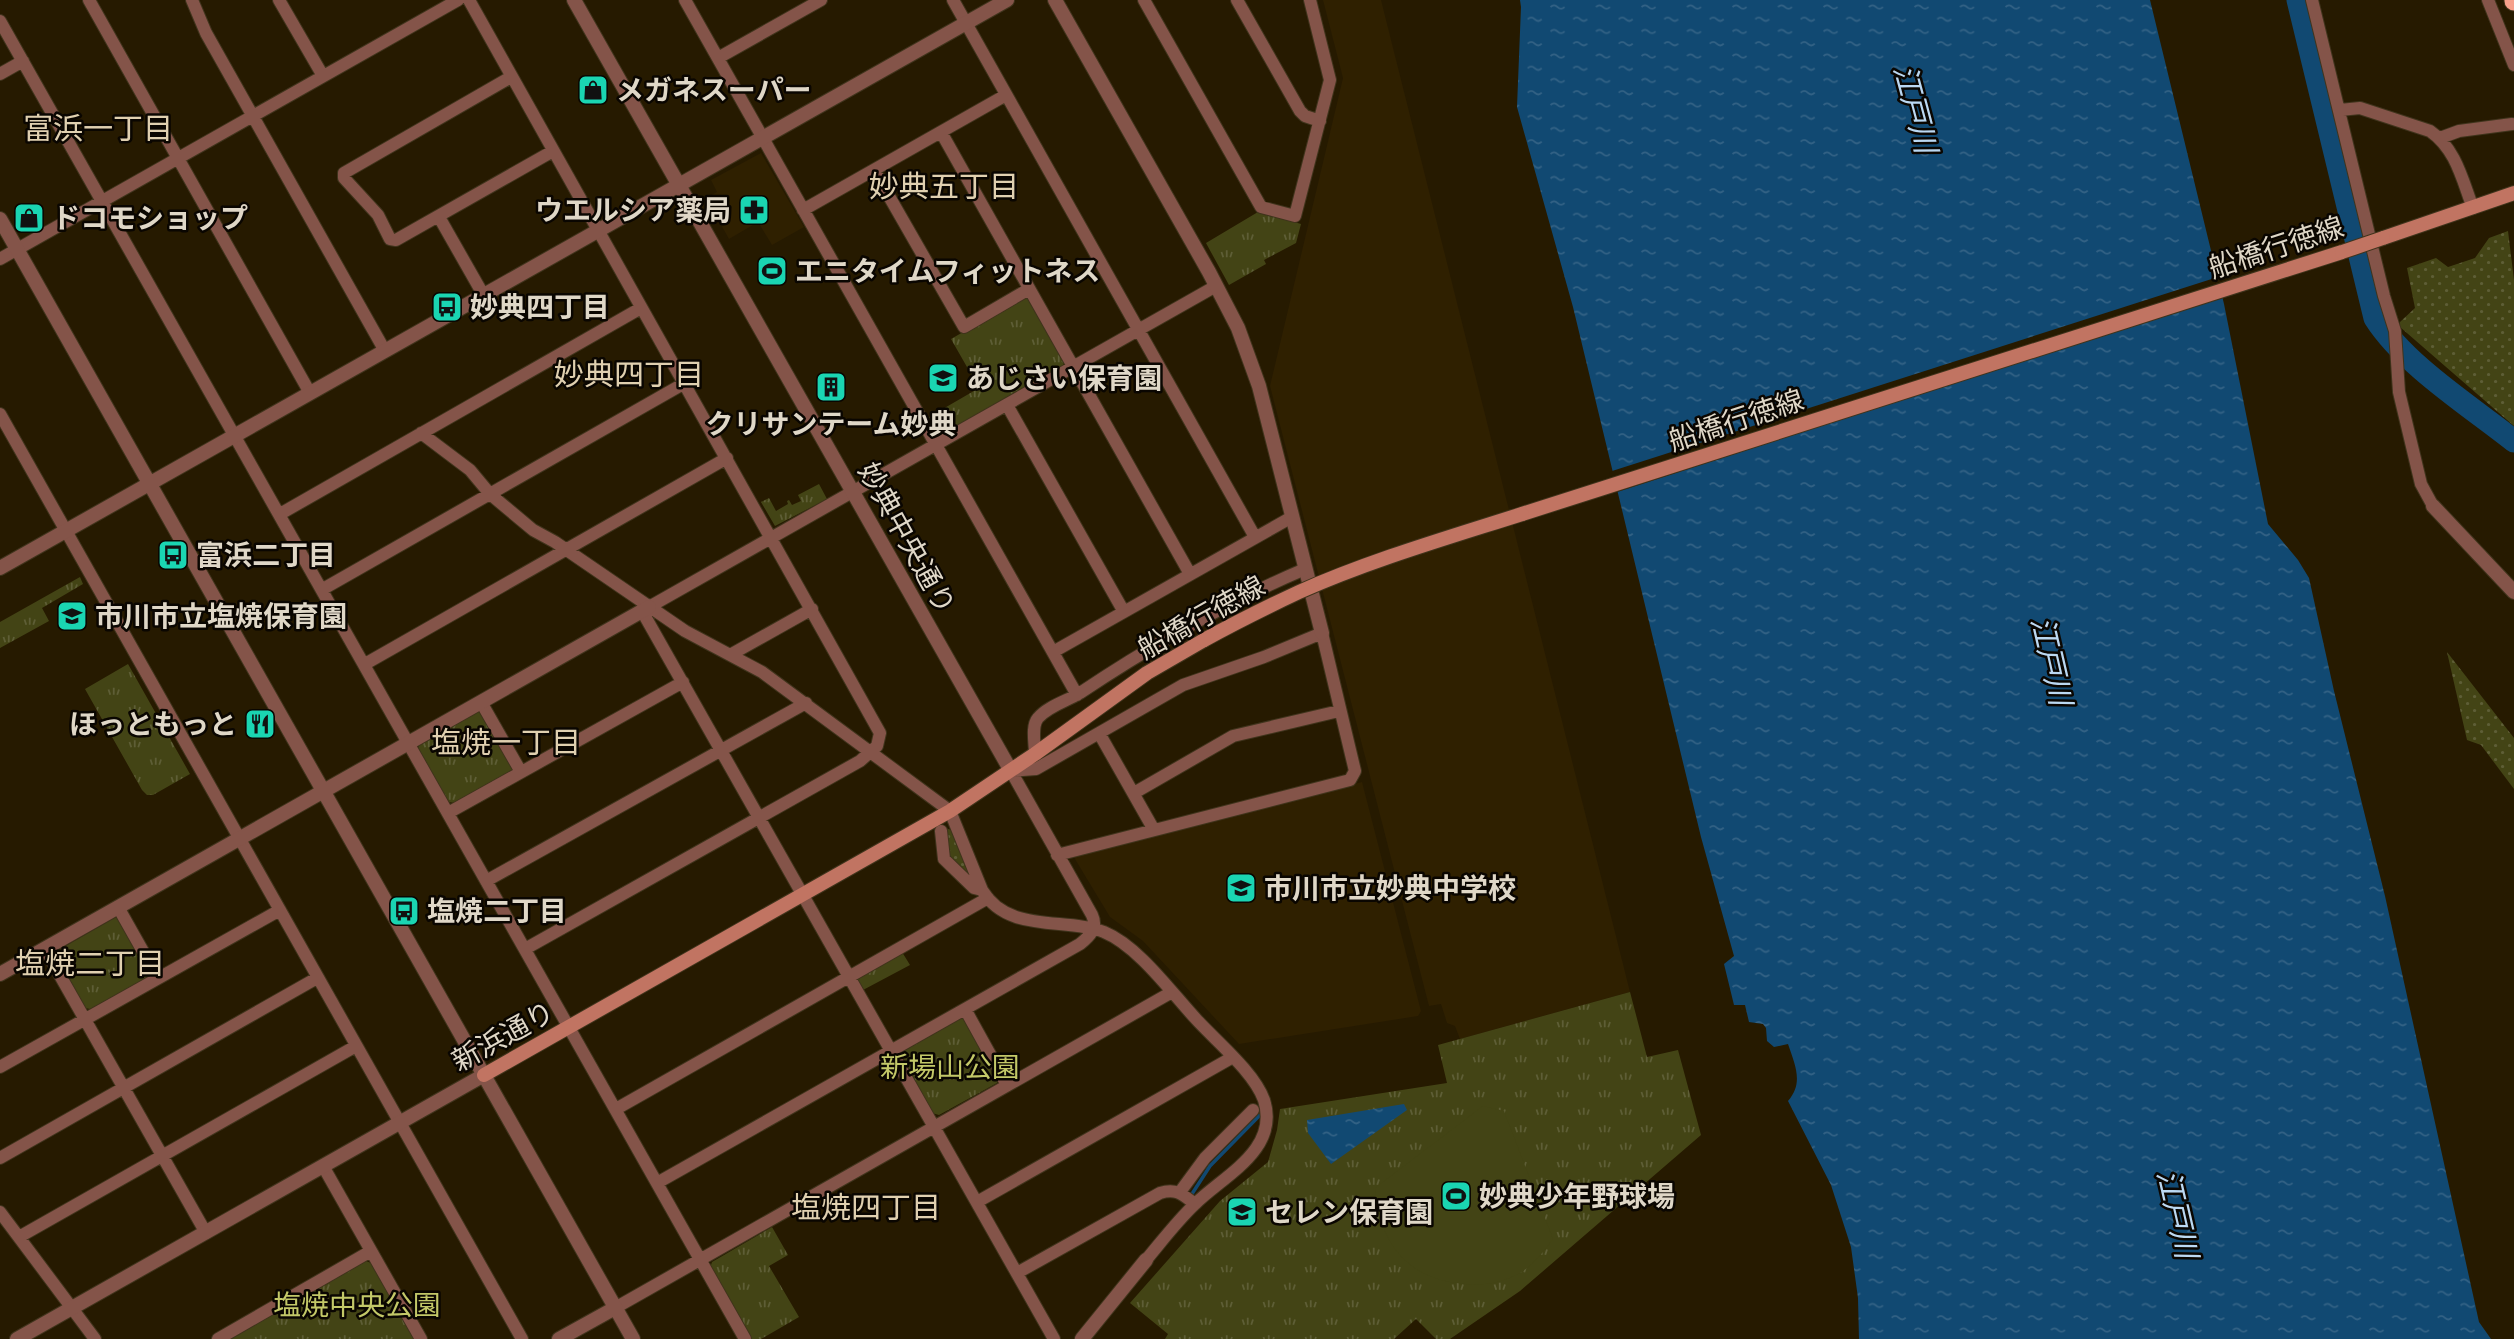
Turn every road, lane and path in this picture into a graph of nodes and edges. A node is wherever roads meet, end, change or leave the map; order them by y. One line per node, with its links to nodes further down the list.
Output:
1 (89, 0): 34 (street)
2 (192, 0): 27 (street)
3 (279, 0): 23 (street)
4 (458, 0): 23 (street)
5 (469, 0): 24 (street)
6 (574, 0): 36 (street, 妙典中央通り)
7 (685, 0): 19 (street)
8 (821, 0): 19 (street)
9 (953, 0): 18 (street)
10 (1007, 0): 18 (street)
11 (1055, 0): 46 (street)
12 (1144, 0): 28 (street)
13 (1237, 0): 28 (street)
14 (1310, 0): 28 (street)
15 (2312, 0): 26 (street)
16 (2488, 0): 21 (street)
17 (0, 21): 20 (street)
18 (966, 23): 25 (street); 31 (street)
19 (718, 58): 31 (street)
20 (23, 61): 22 (street); 38 (street)
21 (2514, 65)
22 (0, 74)
23 (323, 76): 27 (street)
24 (511, 77): 33 (street); 41 (street)
25 (1006, 95): 30 (street); 50 (street)
26 (2340, 110): 32 (street); 64 (street)
27 (253, 116): 34 (street); 51 (street)
28 (1320, 121)
29 (2512, 124): 32 (street)
30 (941, 132): 35 (street); 47 (street)
31 (762, 138): 36 (street); 40 (street)
32 (2440, 138): 39 (street)
33 (553, 151): 41 (street); 43 (street)
34 (178, 158): 38 (street); 54 (street)
35 (874, 170): 40 (street); 47 (street)
36 (680, 184): 43 (street); 62 (street, 妙典中央通り)
37 (2514, 193): 39 (main road, 船橋行徳線)
38 (102, 201): 44 (street); 58 (street)
39 (2473, 208): 92 (main road, 船橋行徳線, bridge)
40 (803, 210): 59 (street)
41 (439, 217): 48 (street)
42 (0, 219): 44 (street)
43 (598, 230): 48 (street); 49 (street)
44 (18, 250): 45 (street); 61 (street)
45 (0, 259)
46 (1216, 286): 50 (street); 66 (street)
47 (1029, 289): 52 (street)
48 (484, 296): 51 (street)
49 (641, 309): 53 (street); 57 (street)
50 (1139, 331): 52 (street); 68 (street)
51 (385, 351): 54 (street)
52 (1073, 367): 55 (street); 73 (street)
53 (683, 384): 60 (street); 63 (street)
54 (310, 393): 58 (street)
55 (1007, 405): 59 (street); 78 (street)
56 (0, 414): 67 (street)
57 (421, 433): 63 (street); 65 (street)
58 (236, 436): 61 (street); 65 (street)
59 (936, 445): 62 (street); 80 (street)
60 (727, 458): 69 (street); 70 (street)
61 (150, 484): 67 (street); 95 (street)
62 (853, 492): 69 (street); 93 (street, 妙典中央通り)
63 (490, 494): 70 (street); 74 (street)
64 (2433, 506): 75 (street)
65 (280, 514): 74 (street)
66 (1292, 517): 68 (street); 72 (street)
67 (66, 531): 71 (street); 102 (street)
68 (1255, 537): 73 (street)
69 (772, 538): 76 (street); 77 (street)
70 (566, 550): 76 (street); 82 (street)
71 (0, 568)
72 (1306, 569): 79 (street); 84 (street)
73 (1191, 574): 78 (street)
74 (323, 589): 82 (street)
75 (2514, 592)
76 (646, 609): 81 (street); 83 (street); 85 (street)
77 (812, 609): 81 (street); 91 (street)
78 (1124, 612): 80 (street)
79 (1322, 633): 87 (street); 88 (street)
80 (1053, 652): 84 (street)
81 (730, 655): 86 (street)
82 (365, 664): 89 (street)
83 (683, 681): 90 (street); 94 (street)
84 (1077, 695): 92 (street)
85 (481, 702): 89 (street); 94 (street)
86 (806, 703): 90 (street); 91 (street)
87 (1339, 711): 96 (street); 100 (street)
88 (1099, 733): 93 (street); 96 (street)
89 (409, 743): 95 (street); 98 (street)
90 (722, 749): 99 (street); 104 (street)
91 (872, 752): 97 (street); 99 (street)
92 (1035, 754): 93 (main road, 船橋行徳線)
93 (1010, 771): 97 (main road, 新浜通り); 103 (street)
94 (521, 772): 98 (street)
95 (324, 791): 102 (street); 124 (street)
96 (1134, 793): 100 (street)
97 (950, 811): 105 (main road, 新浜通り); 106 (street)
98 (448, 813): 104 (street)
99 (760, 817): 105 (street); 111 (street)
100 (1153, 830): 103 (street)
101 (941, 831): 106 (street)
102 (240, 839): 107 (street); 108 (street)
103 (1058, 855): 109 (street)
104 (486, 881): 111 (street)
105 (804, 894): 113 (street); 119 (main road, 新浜通り)
106 (985, 894): 109 (street); 113 (street)
107 (118, 907): 110 (street); 114 (street)
108 (279, 910): 114 (street); 115 (street)
109 (1094, 929): 116 (street); 117 (street)
110 (45, 949): 112 (street); 118 (street)
111 (525, 949): 119 (street)
112 (0, 974)
113 (850, 976): 121 (street); 127 (street)
114 (158, 978): 118 (street)
115 (317, 978): 120 (street); 126 (street)
116 (1172, 992): 122 (street); 125 (street)
117 (965, 1009): 121 (street); 125 (street)
118 (85, 1019): 123 (street); 126 (street)
119 (569, 1027): 124 (main road, 新浜通り); 127 (street)
120 (356, 1046): 129 (street); 131 (street)
121 (892, 1051): 130 (street); 134 (street)
122 (1233, 1057): 136 (street); 137 (street)
123 (0, 1067)
124 (484, 1075): 129 (street, 新浜通り); 146 (street)
125 (1007, 1085): 130 (street)
126 (124, 1087): 131 (street); 132 (street)
127 (616, 1109): 134 (street)
128 (1253, 1110): 135 (street)
129 (399, 1123): 133 (street, 新浜通り); 151 (street)
130 (935, 1127): 136 (street); 142 (street)
131 (162, 1155): 139 (street); 140 (street)
132 (0, 1158)
133 (323, 1166): 139 (street, 新浜通り); 141 (street)
134 (657, 1183): 142 (street)
135 (1180, 1192): 137 (street); 144 (street)
136 (977, 1202): 144 (street)
137 (1195, 1204): 143 (street)
138 (0, 1212): 140 (street)
139 (206, 1233): 145 (street, 新浜通り)
140 (19, 1237): 145 (street)
141 (371, 1251): 149 (street); 150 (street)
142 (701, 1259): 146 (street); 154 (street)
143 (1146, 1260): 156 (street)
144 (1017, 1273): 155 (street)
145 (73, 1307): 147 (street, 新浜通り); 148 (street)
146 (615, 1308): 152 (street); 153 (street)
147 (17, 1339)
148 (95, 1339)
149 (218, 1339)
150 (421, 1339)
151 (522, 1339)
152 (559, 1339)
153 (633, 1339)
154 (745, 1339)
155 (1054, 1339)
156 (1082, 1339)

